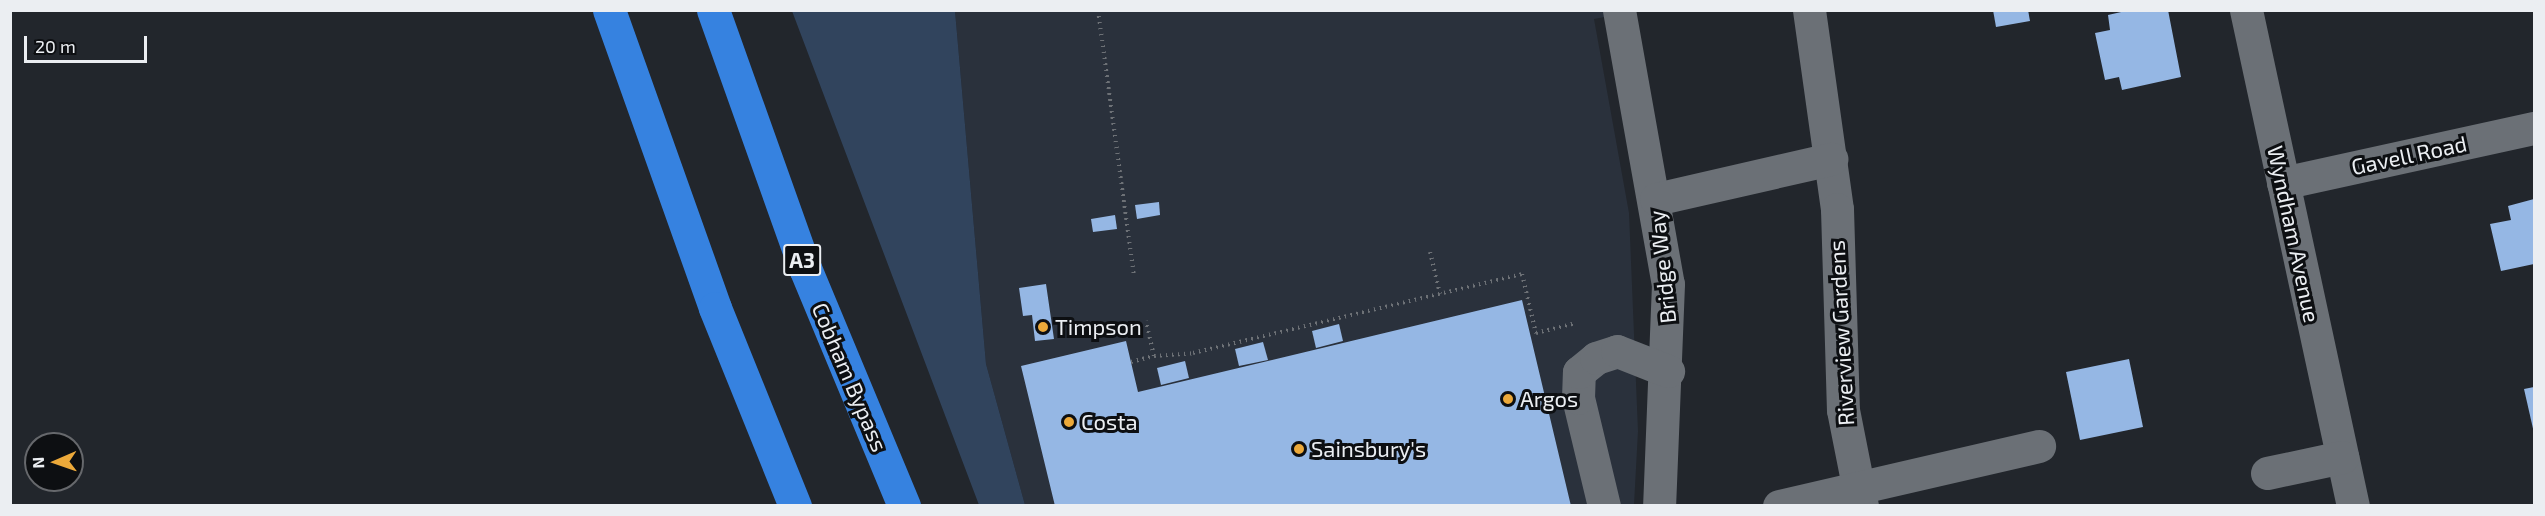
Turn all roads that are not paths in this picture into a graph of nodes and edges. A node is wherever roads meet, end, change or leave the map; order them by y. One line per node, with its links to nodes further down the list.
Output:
1 (609, 10): 15 (highway)
2 (713, 10): 16 (highway, Cobham Bypass / A3)
3 (1809, 10): 7 (street, Riverview Gardens)
4 (2246, 10): 8 (street, Wyndham Avenue)
5 (1622, 21): 9 (street, Bridge Way)
6 (2535, 128): 8 (street, Gavell Road)
7 (1832, 159): 9 (street); 14 (street, Riverview Gardens)
8 (2283, 183): 12 (street, Wyndham Avenue)
9 (1656, 200): 10 (street, Bridge Way)
10 (1668, 370): 17 (street); 18 (street, Bridge Way)
11 (2039, 446): 14 (street)
12 (2343, 457): 13 (street); 20 (street, Wyndham Avenue)
13 (2267, 473)
14 (1860, 495): 19 (street)
15 (795, 506)
16 (904, 506)
17 (1604, 506)
18 (1659, 506)
19 (1779, 506)
20 (2353, 506)

